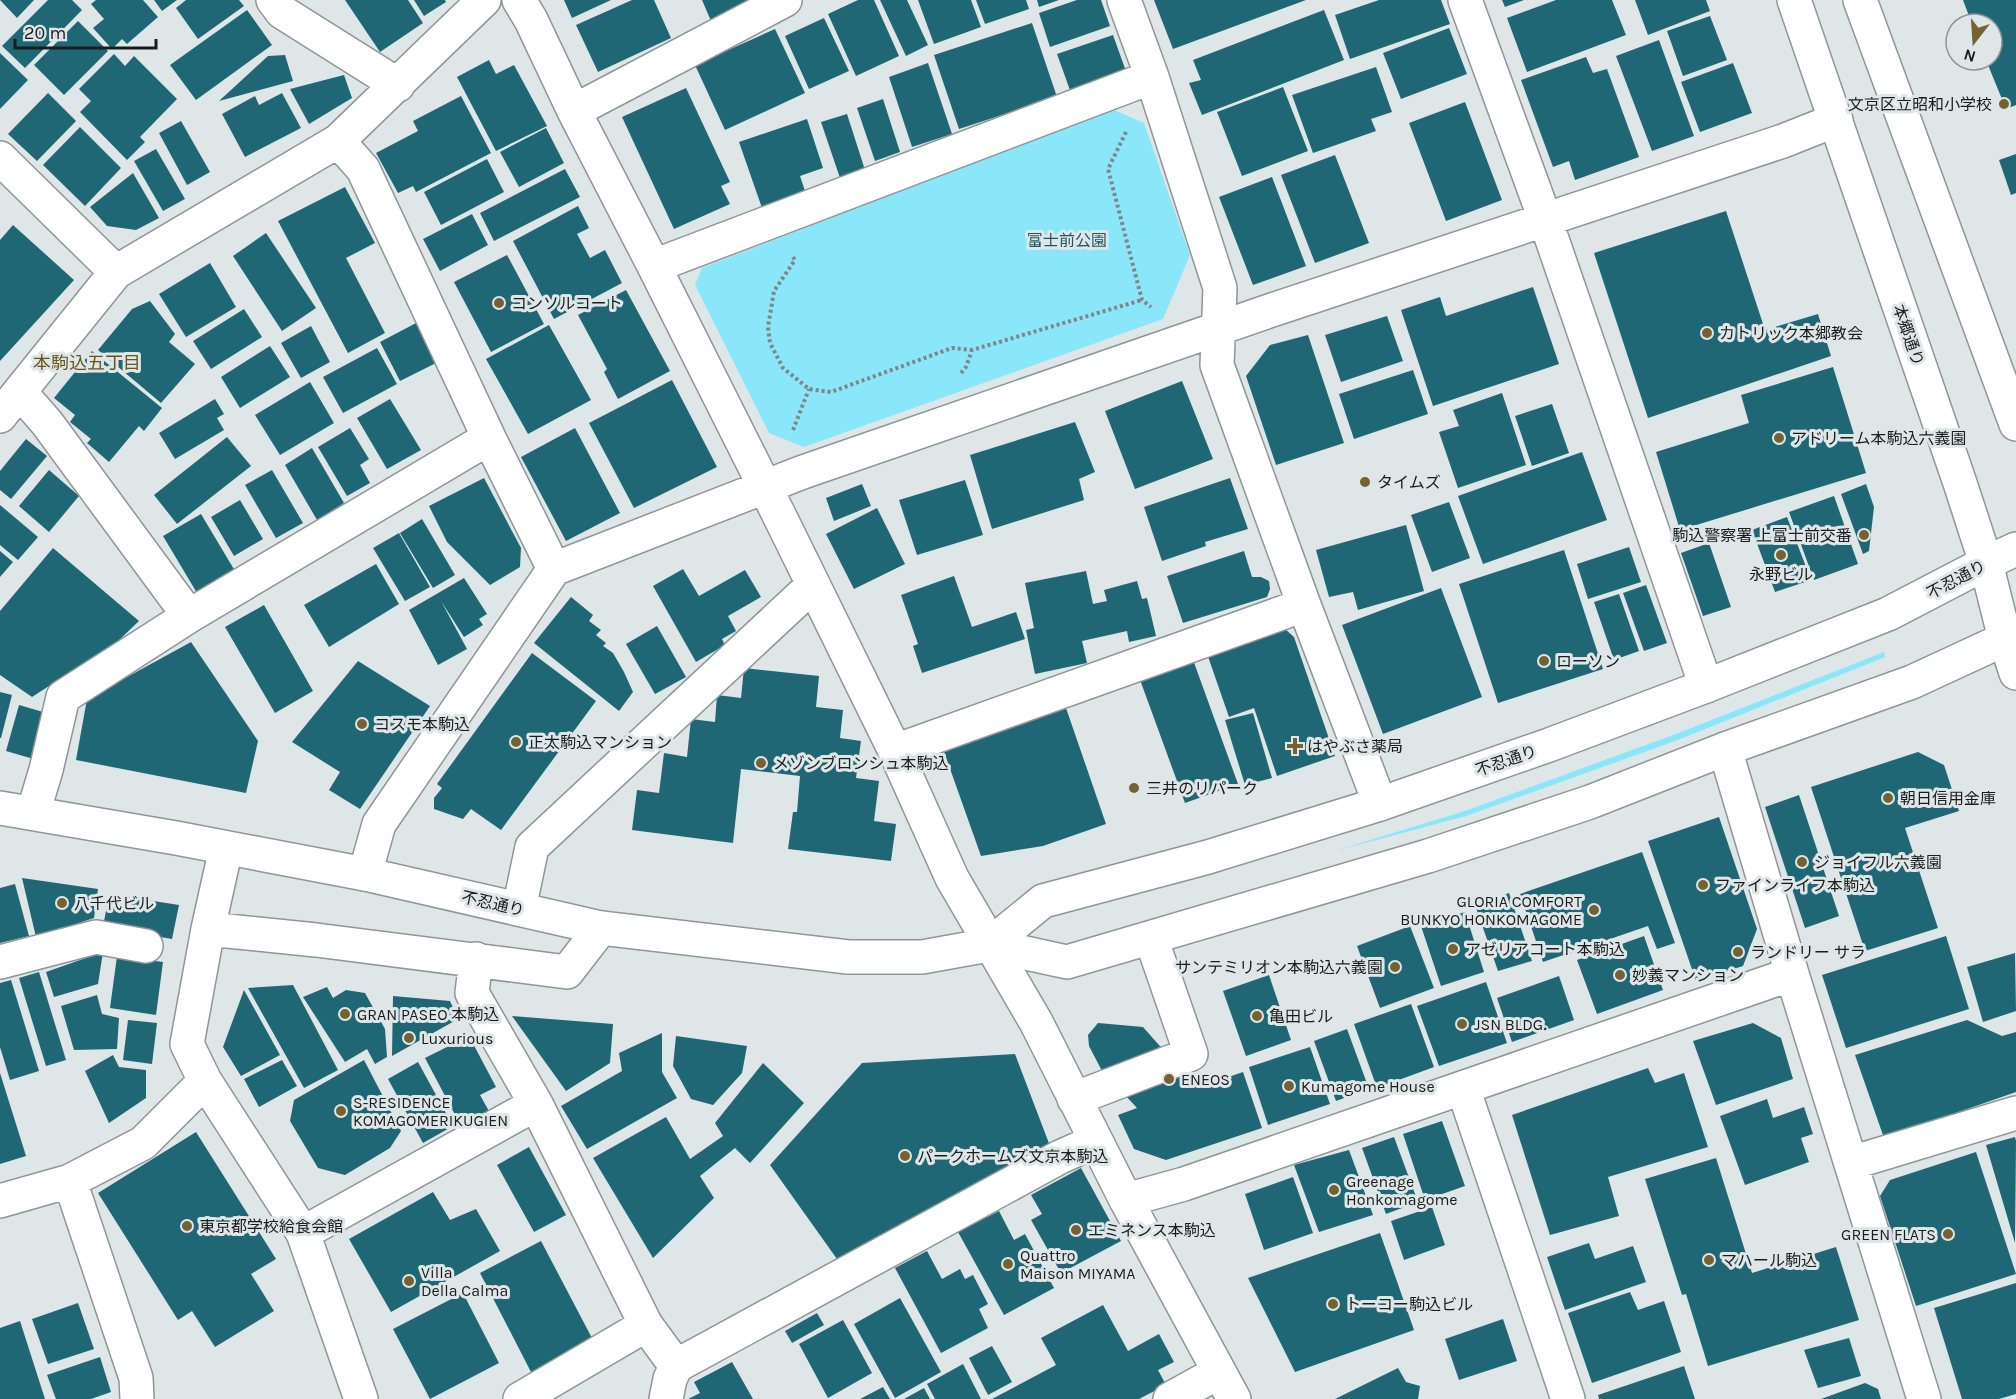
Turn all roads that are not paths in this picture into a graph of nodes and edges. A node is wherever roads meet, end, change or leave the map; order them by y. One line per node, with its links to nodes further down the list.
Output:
1 (273, 0): 10 (street)
2 (484, 0): 10 (street)
3 (519, 0): 11 (street)
4 (785, 0): 11 (street)
5 (1124, 0): 9 (street)
6 (1465, 0): 15 (street)
7 (1794, 0): 12 (street, 本郷通り)
8 (1860, 0): 20 (street)
9 (1152, 77): 16 (street); 18 (street)
10 (398, 85): 13 (street)
11 (574, 111): 16 (street)
12 (1836, 120): 15 (street); 24 (street, 本郷通り)
13 (338, 141): 17 (street); 21 (street)
14 (0, 158): 17 (street)
15 (1545, 219): 18 (street); 31 (street)
16 (654, 266): 22 (street)
17 (116, 272): 19 (street)
18 (1218, 329): 22 (street); 27 (street)
19 (10, 404): 28 (street)
20 (2016, 424)
21 (489, 438): 25 (street); 28 (street)
22 (765, 486): 25 (street); 26 (street)
23 (2016, 549): 24 (street, 不忍通り)
24 (1986, 562): 29 (street, 本郷通り); 31 (street, 不忍通り)
25 (554, 569): 38 (street)
26 (813, 585): 33 (street); 39 (street)
27 (1304, 605): 33 (street); 34 (street)
28 (189, 616): 36 (street)
29 (2010, 635): 30 (street, 本郷通り); 32 (street, 不忍通り)
30 (2016, 672)
31 (1706, 686): 34 (street, 不忍通り)
32 (1725, 749): 42 (street, 不忍通り); 47 (street)
33 (894, 751): 43 (street)
34 (1380, 804): 43 (street, 不忍通り)
35 (0, 808): 36 (street, 不忍通り)
36 (33, 813): 37 (street, 不忍通り)
37 (226, 848): 38 (street, 不忍通り); 41 (street)
38 (365, 874): 39 (street, 不忍通り)
39 (519, 909): 40 (street, 不忍通り)
40 (601, 928): 43 (street, 不忍通り); 45 (street)
41 (208, 929): 45 (street); 48 (street)
42 (1151, 938): 43 (street, 不忍通り); 50 (street)
43 (989, 945): 50 (street)
44 (146, 946): 46 (street)
45 (476, 959): 51 (street)
46 (0, 962)
47 (1792, 974): 49 (street); 54 (street)
48 (205, 1081): 55 (street); 58 (street)
49 (1463, 1088): 56 (street); 67 (street)
50 (1074, 1099): 53 (street)
51 (536, 1104): 58 (street); 59 (street)
52 (2016, 1113): 54 (street)
53 (1096, 1141): 56 (street); 60 (street)
54 (1851, 1163): 68 (street)
55 (70, 1180): 57 (street); 62 (street)
56 (1126, 1200): 61 (street)
57 (0, 1201)
58 (303, 1233): 63 (street)
59 (646, 1325): 60 (street); 64 (street)
60 (676, 1366): 65 (street)
61 (1226, 1385): 66 (street)
62 (137, 1399)
63 (361, 1399)
64 (520, 1399)
65 (666, 1399)
66 (1170, 1399)
67 (1568, 1399)
68 (1924, 1399)

